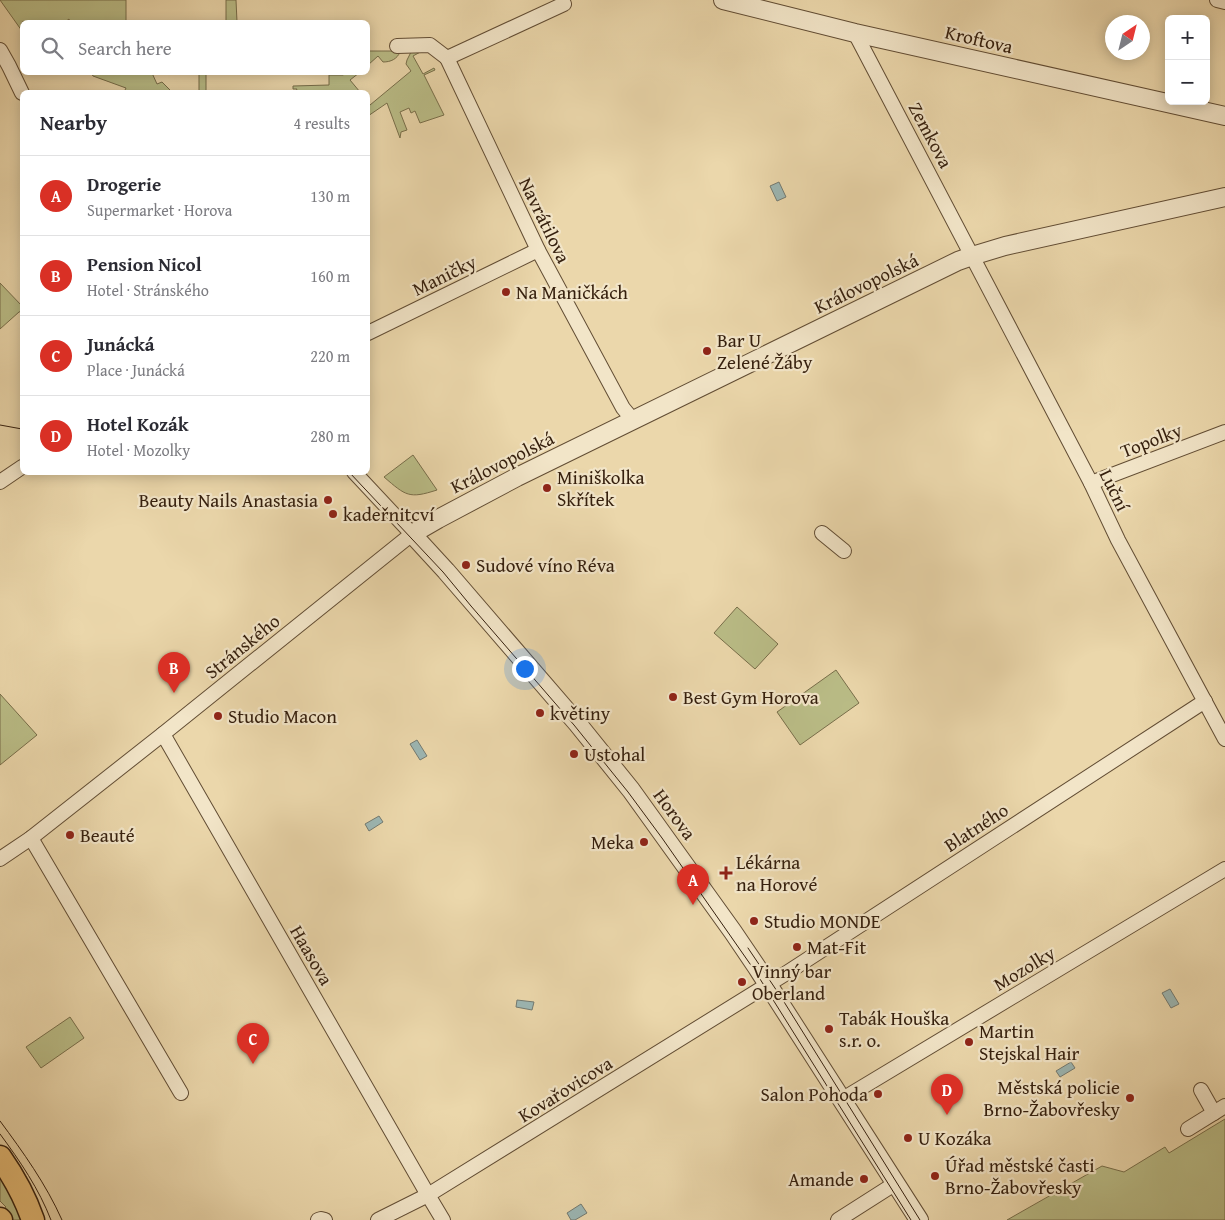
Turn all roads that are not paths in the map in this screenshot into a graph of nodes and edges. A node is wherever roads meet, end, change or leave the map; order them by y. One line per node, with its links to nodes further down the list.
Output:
1 (723, 0): 5 (street, Kroftova)
2 (1217, 0): 3 (street)
3 (1225, 2)
4 (564, 4): 8 (street)
5 (855, 33): 10 (street, Kroftova); 13 (street, Zemkova)
6 (397, 46): 8 (street)
7 (0, 50): 9 (street)
8 (447, 58): 12 (street, Navrátilova)
9 (21, 90)
10 (1225, 116)
11 (1225, 196): 13 (street, Královopolská)
12 (538, 250): 14 (street, Maničky); 15 (street, Navrátilova)
13 (972, 256): 15 (street, Královopolská); 20 (street, Luční)
14 (370, 332)
15 (633, 420): 22 (street, Královopolská)
16 (1225, 432): 20 (street, Topolky)
17 (20, 469): 19 (street)
18 (357, 475): 22 (street)
19 (0, 482)
20 (1091, 483): 24 (street, Luční)
21 (822, 533): 23 (street)
22 (412, 534): 25 (street, Stránského); 30 (street, Horova)
23 (844, 551)
24 (1205, 700): 26 (street, Luční); 30 (street, Blatného)
25 (163, 734): 27 (street, Stránského); 38 (street, Haasova)
26 (1225, 739)
27 (31, 838): 28 (street, Stránského); 32 (street)
28 (0, 859)
29 (1225, 869): 33 (street, Mozolky)
30 (768, 984): 33 (street, Horova); 38 (street, Kovařovicova)
31 (1201, 1090): 34 (street)
32 (181, 1093)
33 (842, 1100): 37 (street, Horova)
34 (1219, 1110): 35 (street)
35 (1188, 1129)
36 (0, 1158): 39 (highway)
37 (896, 1183): 44 (street); 45 (street, Horova)
38 (428, 1195): 42 (street, Kovařovicova); 43 (street, Haasova)
39 (32, 1220)
40 (318, 1220): 41 (street)
41 (325, 1220)
42 (378, 1220)
43 (443, 1220)
44 (838, 1220)
45 (919, 1220)

